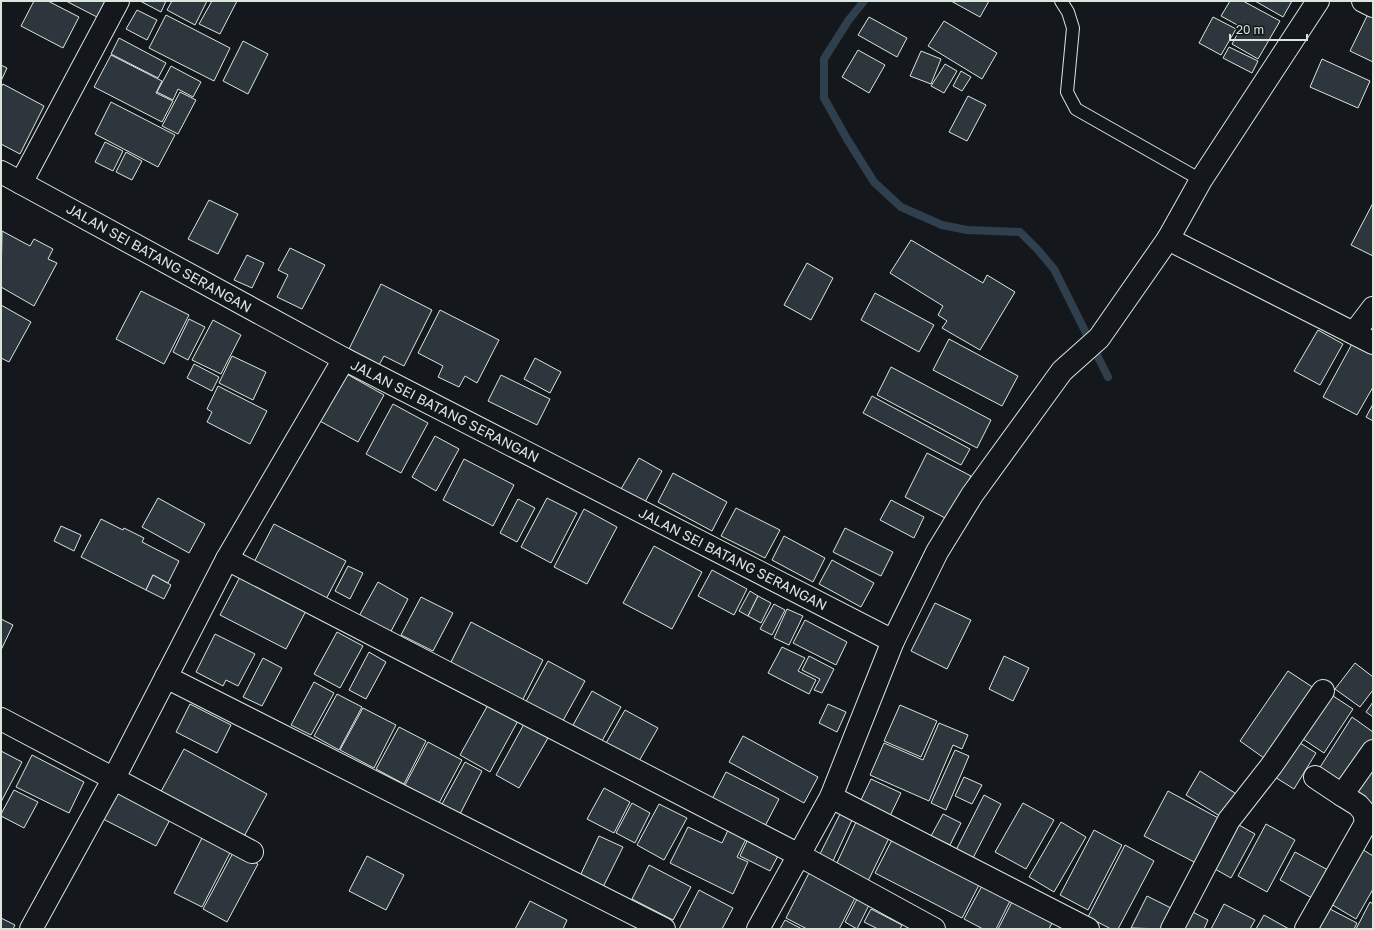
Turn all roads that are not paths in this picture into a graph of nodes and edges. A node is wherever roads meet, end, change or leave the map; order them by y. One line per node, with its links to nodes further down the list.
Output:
1 (118, 1): 8 (street)
2 (1061, 1): 7 (lane)
3 (1318, 1): 7 (street)
4 (1363, 1): 5 (street)
5 (1373, 6)
6 (1, 172): 8 (street, JALAN SEI BATANG SERANGAN)
7 (1201, 180): 9 (street)
8 (21, 183): 13 (street, JALAN SEI BATANG SERANGAN)
9 (1168, 239): 11 (street); 15 (street)
10 (1373, 308): 11 (street)
11 (1354, 332): 12 (street)
12 (1373, 343)
13 (344, 359): 14 (street); 15 (street, JALAN SEI BATANG SERANGAN)
14 (227, 559): 16 (street); 25 (street)
15 (894, 641): 23 (street)
16 (166, 677): 21 (street); 27 (street)
17 (1323, 691): 31 (street)
18 (1, 719): 21 (street)
19 (1373, 750): 22 (street)
20 (1315, 777): 22 (street)
21 (114, 778): 24 (street); 26 (street)
22 (1342, 795): 32 (street)
23 (831, 797): 25 (street); 30 (street)
24 (252, 852)
25 (799, 855): 28 (street); 29 (street)
26 (31, 929)
27 (664, 929)
28 (758, 929)
29 (934, 929)
30 (1088, 929)
31 (1172, 929)
32 (1306, 929)

